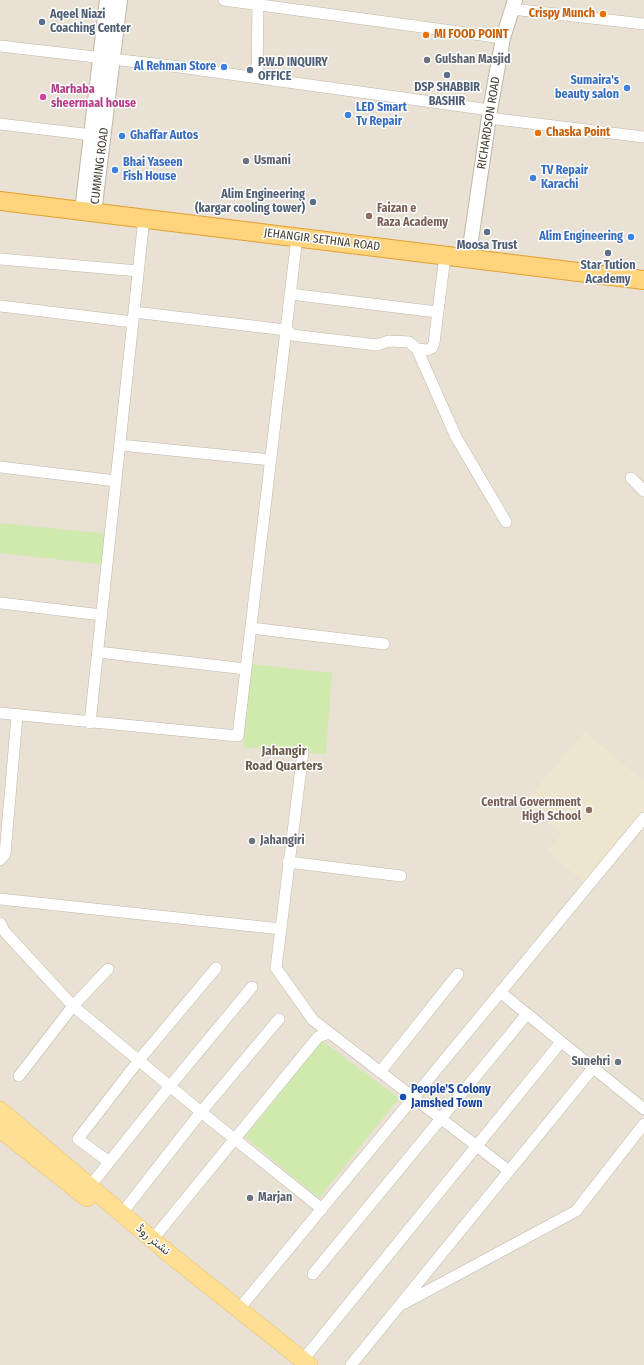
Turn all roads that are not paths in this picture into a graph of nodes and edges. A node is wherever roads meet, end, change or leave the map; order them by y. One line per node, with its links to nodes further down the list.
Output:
1 (107, 0): 9 (street, CUMMING ROAD)
2 (120, 0): 9 (street, CUMMING ROAD)
3 (224, 0): 4 (street)
4 (257, 2): 7 (street); 10 (street)
5 (514, 4): 6 (street); 7 (street, RICHARDSON ROAD)
6 (644, 24)
7 (504, 38): 11 (street, RICHARDSON ROAD)
8 (0, 46): 9 (street)
9 (107, 58): 10 (street); 13 (street, CUMMING ROAD); 17 (street, CUMMING ROAD)
10 (257, 78): 11 (street)
11 (490, 114): 14 (street); 20 (street, RICHARDSON ROAD)
12 (0, 124): 13 (street)
13 (92, 136): 17 (street, CUMMING ROAD)
14 (644, 137)
15 (0, 190): 17 (highway, JEHANGIR SETHNA ROAD)
16 (0, 201): 17 (highway, JEHANGIR SETHNA ROAD)
17 (89, 207): 18 (highway, JEHANGIR SETHNA ROAD); 20 (highway, JEHANGIR SETHNA ROAD)
18 (144, 218): 19 (highway, JEHANGIR SETHNA ROAD); 24 (street)
19 (297, 237): 21 (highway, JEHANGIR SETHNA ROAD); 26 (street)
20 (470, 247): 23 (highway, JEHANGIR SETHNA ROAD)
21 (446, 256): 25 (highway, JEHANGIR SETHNA ROAD); 28 (street)
22 (0, 259): 24 (street)
23 (644, 269)
24 (138, 271): 29 (street)
25 (644, 280)
26 (290, 294): 28 (street); 30 (street)
27 (0, 306): 29 (street)
28 (437, 312): 31 (street)
29 (134, 317): 30 (street); 32 (street)
30 (286, 330): 31 (street); 33 (street)
31 (417, 349): 38 (street)
32 (120, 445): 33 (street); 36 (street)
33 (271, 460): 41 (street)
34 (0, 467): 36 (street)
35 (631, 478): 37 (street)
36 (116, 481): 40 (street)
37 (644, 491)
38 (506, 522)
39 (0, 603): 40 (street)
40 (102, 615): 43 (street)
41 (251, 628): 42 (street); 44 (street)
42 (384, 644)
43 (98, 652): 44 (street); 47 (street)
44 (246, 668): 47 (street)
45 (0, 713): 46 (street)
46 (17, 716): 47 (street); 50 (street)
47 (90, 722)
48 (303, 752): 52 (street)
49 (644, 818): 61 (street)
50 (4, 827): 51 (street)
51 (0, 860)
52 (288, 862): 53 (street); 56 (street)
53 (401, 876)
54 (0, 900): 56 (street)
55 (0, 923): 62 (street)
56 (280, 929): 65 (street)
57 (216, 968): 67 (street)
58 (108, 969): 62 (street)
59 (458, 974): 69 (street)
60 (252, 987): 71 (street)
61 (500, 992): 63 (street); 72 (street)
62 (73, 1006): 67 (street); 70 (street)
63 (527, 1014): 66 (street); 76 (street)
64 (279, 1019): 75 (street)
65 (329, 1033): 69 (street); 79 (street)
66 (561, 1042): 68 (street); 80 (street)
67 (139, 1060): 71 (street); 81 (street)
68 (593, 1068): 73 (street); 82 (street)
69 (380, 1072): 72 (street)
70 (20, 1076)
71 (170, 1086): 75 (street); 81 (street)
72 (413, 1098): 76 (street); 84 (street)
73 (644, 1109)
74 (0, 1110): 83 (main road, نشتر روڈ)
75 (201, 1112): 79 (street); 85 (street)
76 (440, 1119): 80 (street); 87 (street)
77 (644, 1124): 88 (street)
78 (0, 1129): 90 (main road, نشتر روڈ)
79 (235, 1139): 84 (street); 86 (street)
80 (476, 1146): 82 (street); 90 (street)
81 (109, 1162): 83 (street)
82 (509, 1171): 88 (street)
83 (90, 1186): 85 (main road, نشتر روڈ)
84 (322, 1209): 89 (street)
85 (122, 1213): 86 (main road, نشتر روڈ)
86 (153, 1239): 89 (main road, نشتر روڈ)
87 (313, 1274)
88 (399, 1306): 91 (street)
89 (239, 1309): 90 (main road, نشتر روڈ)
90 (302, 1363)
91 (351, 1365)

